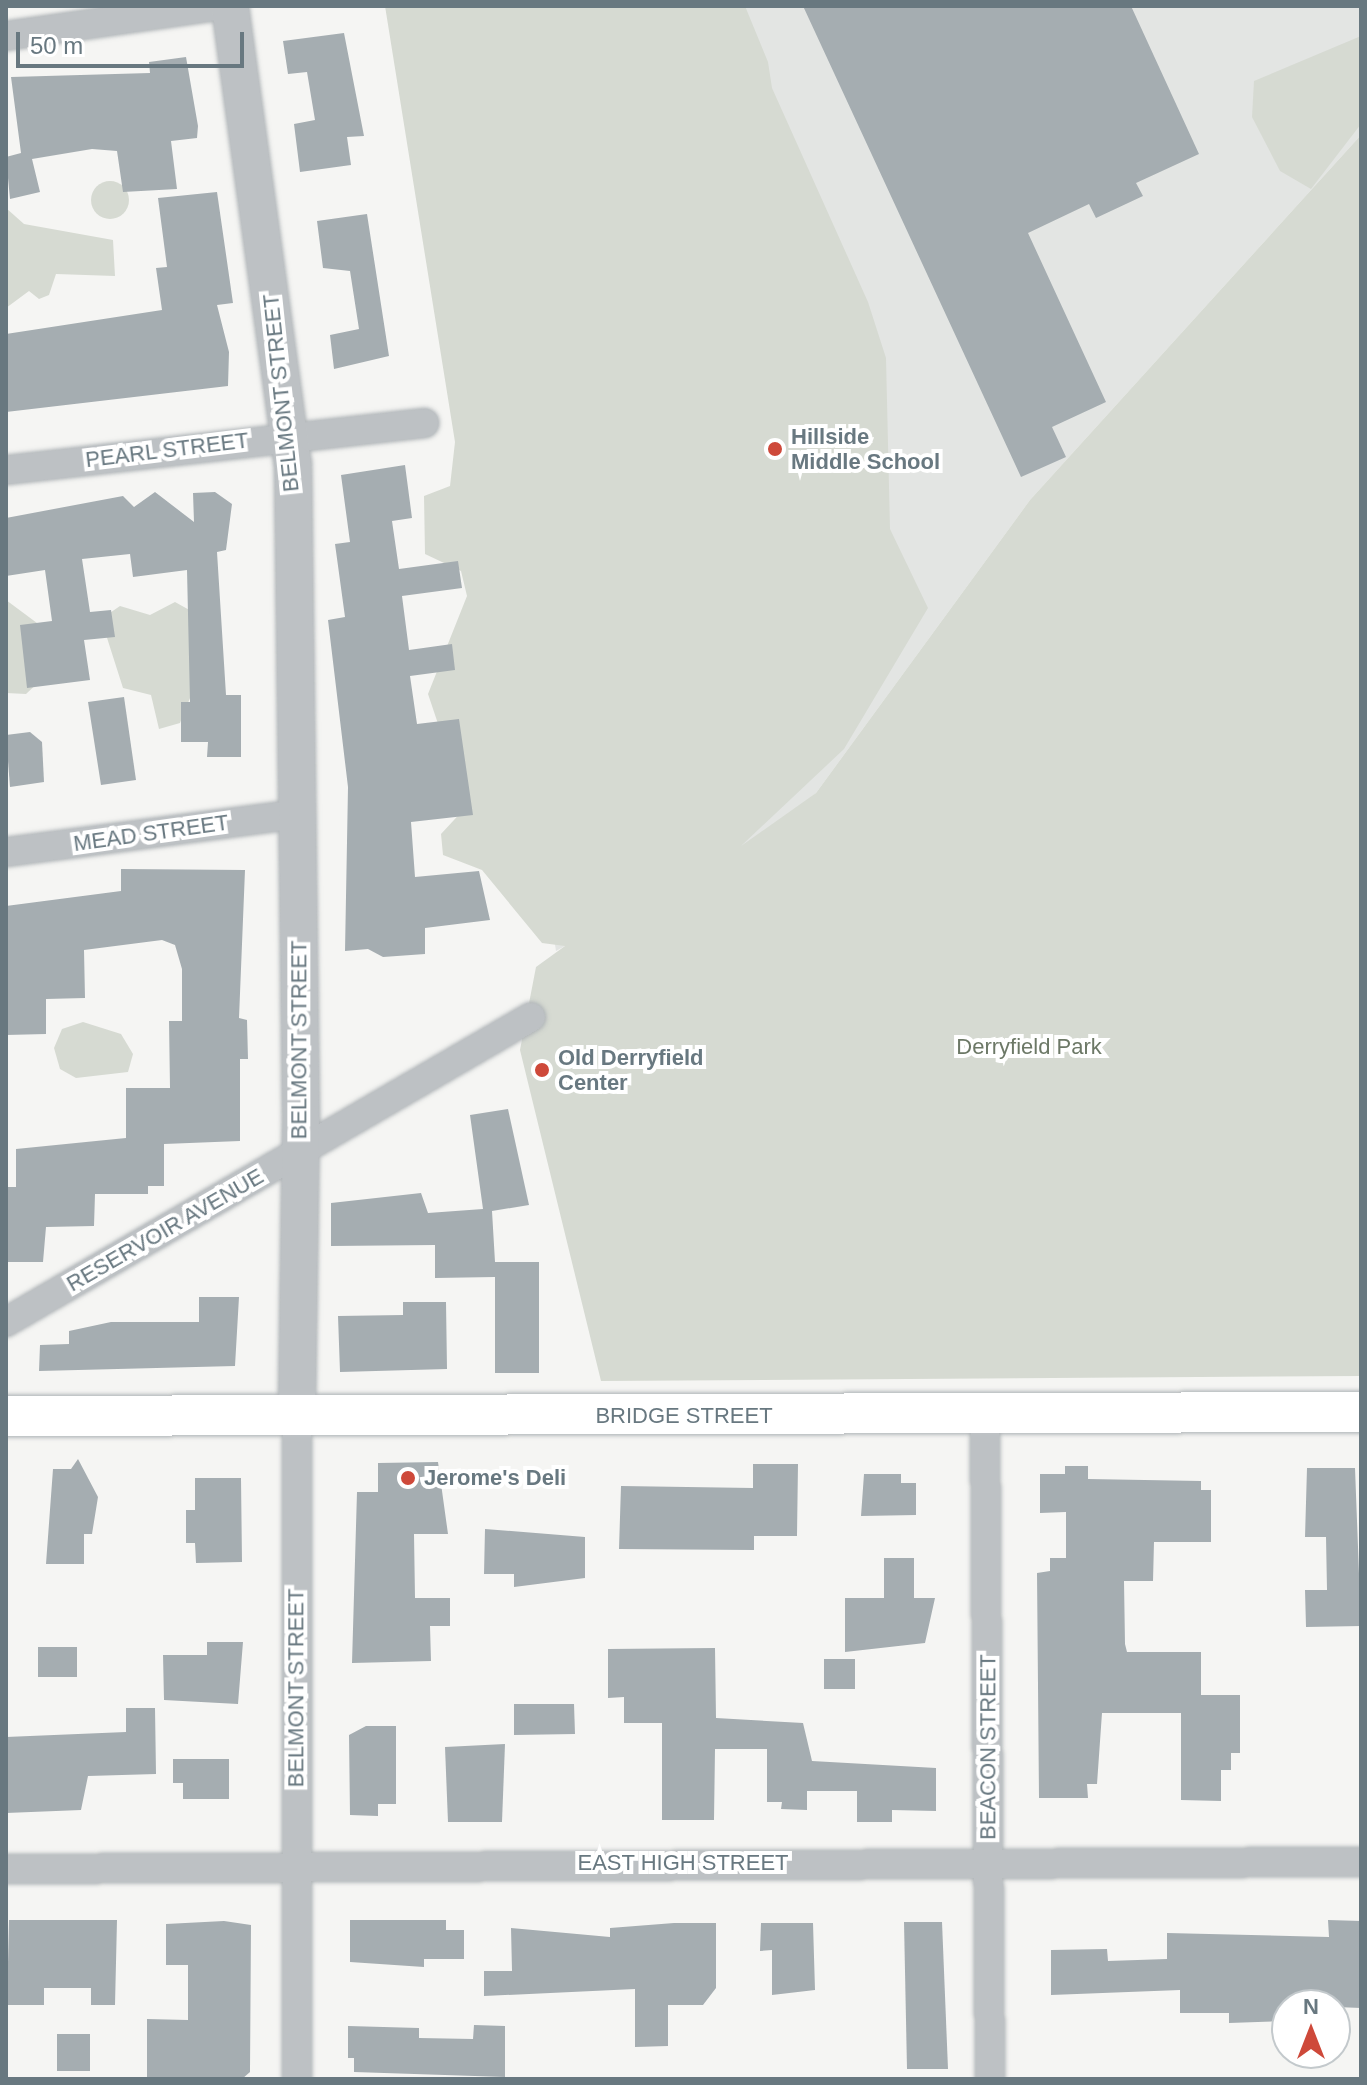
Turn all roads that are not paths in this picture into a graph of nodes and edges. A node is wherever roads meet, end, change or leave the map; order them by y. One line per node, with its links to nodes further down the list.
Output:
1 (216, 6): 3 (street)
2 (230, 6): 5 (street, BELMONT STREET)
3 (6, 36)
4 (424, 423): 5 (street, PEARL STREET)
5 (290, 437): 6 (street, PEARL STREET); 7 (street, BELMONT STREET)
6 (6, 470)
7 (297, 814): 8 (street, MEAD STREET); 10 (street, BELMONT STREET)
8 (6, 852)
9 (531, 1017): 10 (street, RESERVOIR AVENUE)
10 (311, 1143): 11 (street, RESERVOIR AVENUE); 15 (street, BELMONT STREET)
11 (6, 1322)
12 (1361, 1412): 14 (main road, BRIDGE STREET)
13 (6, 1416): 15 (main road, BRIDGE STREET)
14 (985, 1416): 15 (main road, BRIDGE STREET); 17 (street, BEACON STREET)
15 (297, 1418): 18 (street, BELMONT STREET)
16 (1361, 1862): 17 (street, EAST HIGH STREET)
17 (989, 1863): 18 (street, EAST HIGH STREET); 21 (street, BEACON STREET)
18 (297, 1868): 19 (street, EAST HIGH STREET); 20 (street, BELMONT STREET)
19 (6, 1869)
20 (297, 2079)
21 (990, 2079)

